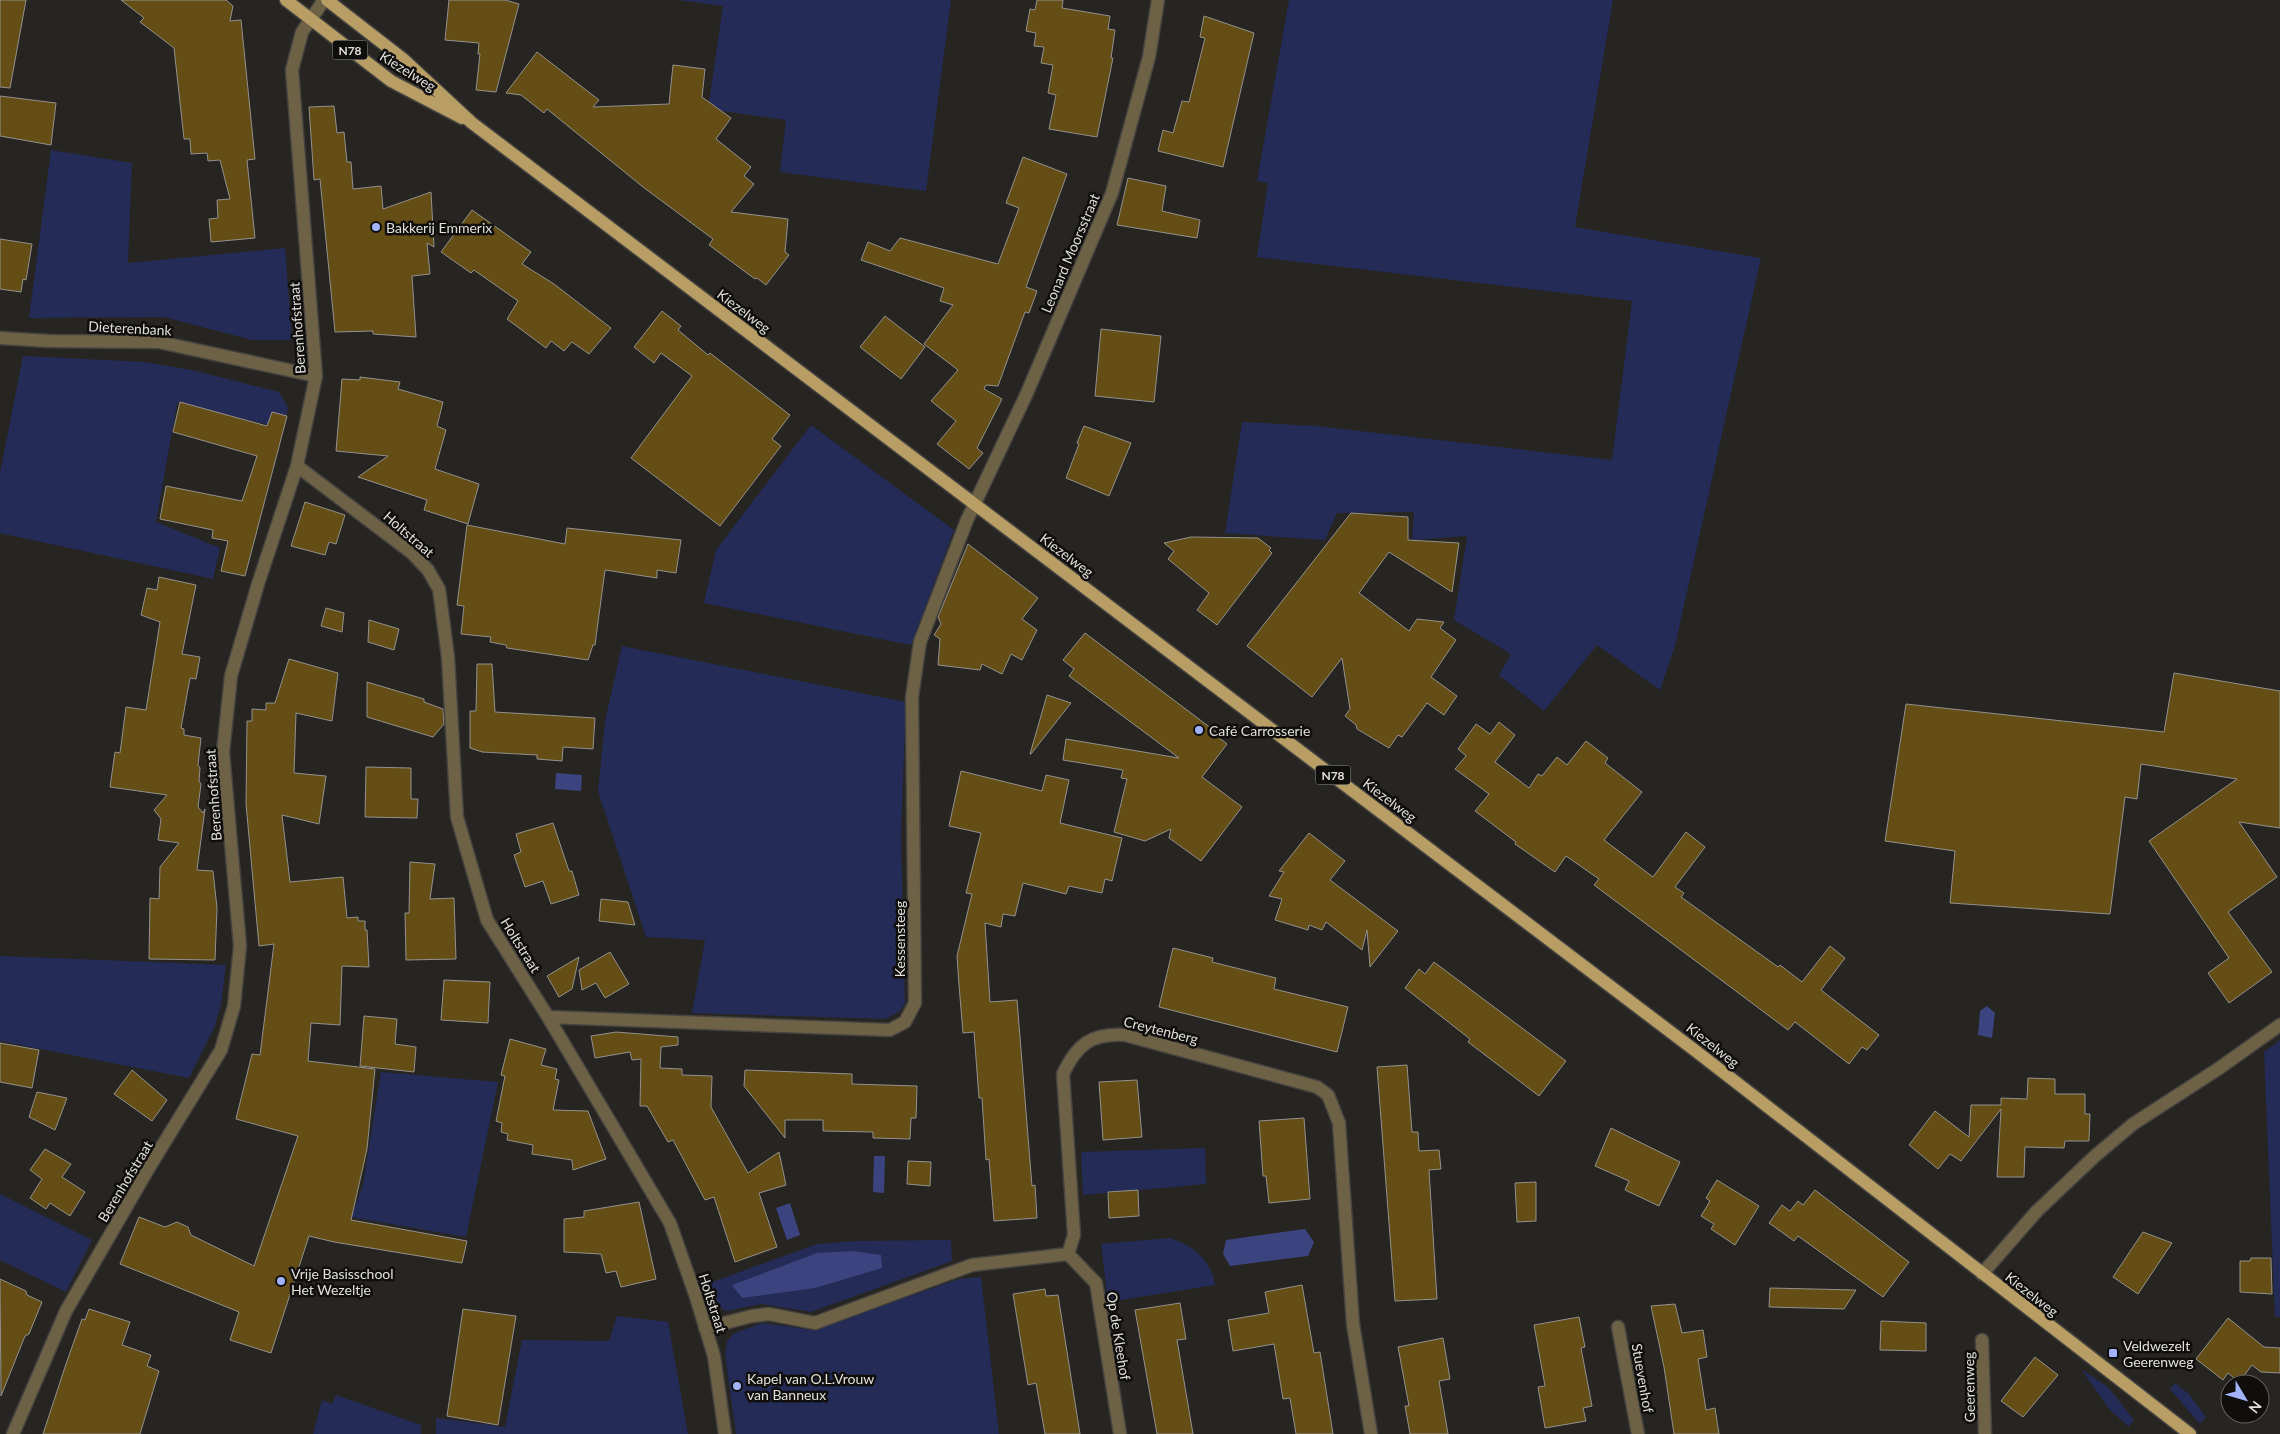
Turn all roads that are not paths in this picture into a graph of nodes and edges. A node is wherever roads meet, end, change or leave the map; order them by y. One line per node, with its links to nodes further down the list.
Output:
1 (286, 0): 4 (main road, Kiezelweg / N78)
2 (326, 0): 4 (street, Berenhofstraat); 5 (main road, Kiezelweg / N78)
3 (1158, 0): 9 (street, Leonard Moorsstraat)
4 (310, 18): 5 (main road, Kiezelweg / N78); 7 (street, Berenhofstraat)
5 (472, 123): 9 (main road, Kiezelweg / N78)
6 (0, 338): 7 (street, Dieterenbank)
7 (316, 376): 8 (street, Berenhofstraat)
8 (298, 466): 10 (street, Holtstraat); 17 (street, Berenhofstraat)
9 (974, 505): 10 (street, Kessensteeg); 13 (main road, Kiezelweg / N78)
10 (548, 1017): 15 (street, Holtstraat)
11 (2280, 1024): 13 (street)
12 (1068, 1254): 15 (street); 19 (street, Op de Kleehof); 20 (street, Creytenberg)
13 (1982, 1274): 23 (main road, Kiezelweg / N78)
14 (1618, 1327): 21 (street, Stuevenhof)
15 (705, 1328): 18 (street, Holtstraat)
16 (1982, 1340): 22 (street, Geerenweg)
17 (13, 1434)
18 (725, 1434)
19 (1120, 1434)
20 (1371, 1434)
21 (1638, 1434)
22 (1985, 1434)
23 (2190, 1434)

